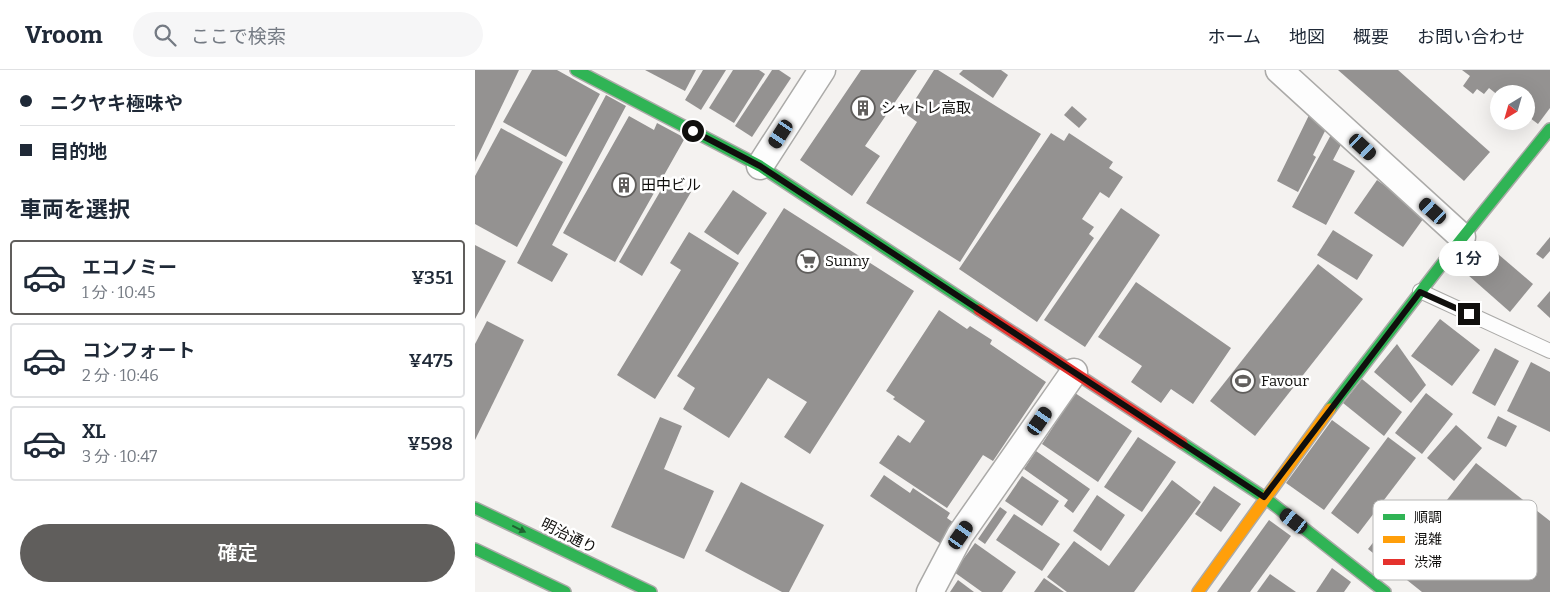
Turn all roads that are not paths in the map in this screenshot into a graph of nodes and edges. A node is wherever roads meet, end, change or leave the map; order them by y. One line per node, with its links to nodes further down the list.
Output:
1 (576, 70): 5 (street)
2 (822, 70): 5 (street)
3 (1279, 70): 6 (street)
4 (1550, 128): 6 (street)
5 (760, 166): 9 (street)
6 (1462, 237): 7 (street)
7 (1420, 292): 8 (lane); 10 (street)
8 (1550, 352)
9 (1074, 372): 10 (street); 15 (street)
10 (1264, 497): 16 (street); 17 (street)
11 (475, 508): 14 (street, 明治通り, one-way to 14)
12 (475, 549): 13 (street)
13 (565, 592)
14 (651, 592)
15 (930, 592)
16 (1197, 592)
17 (1385, 592)

